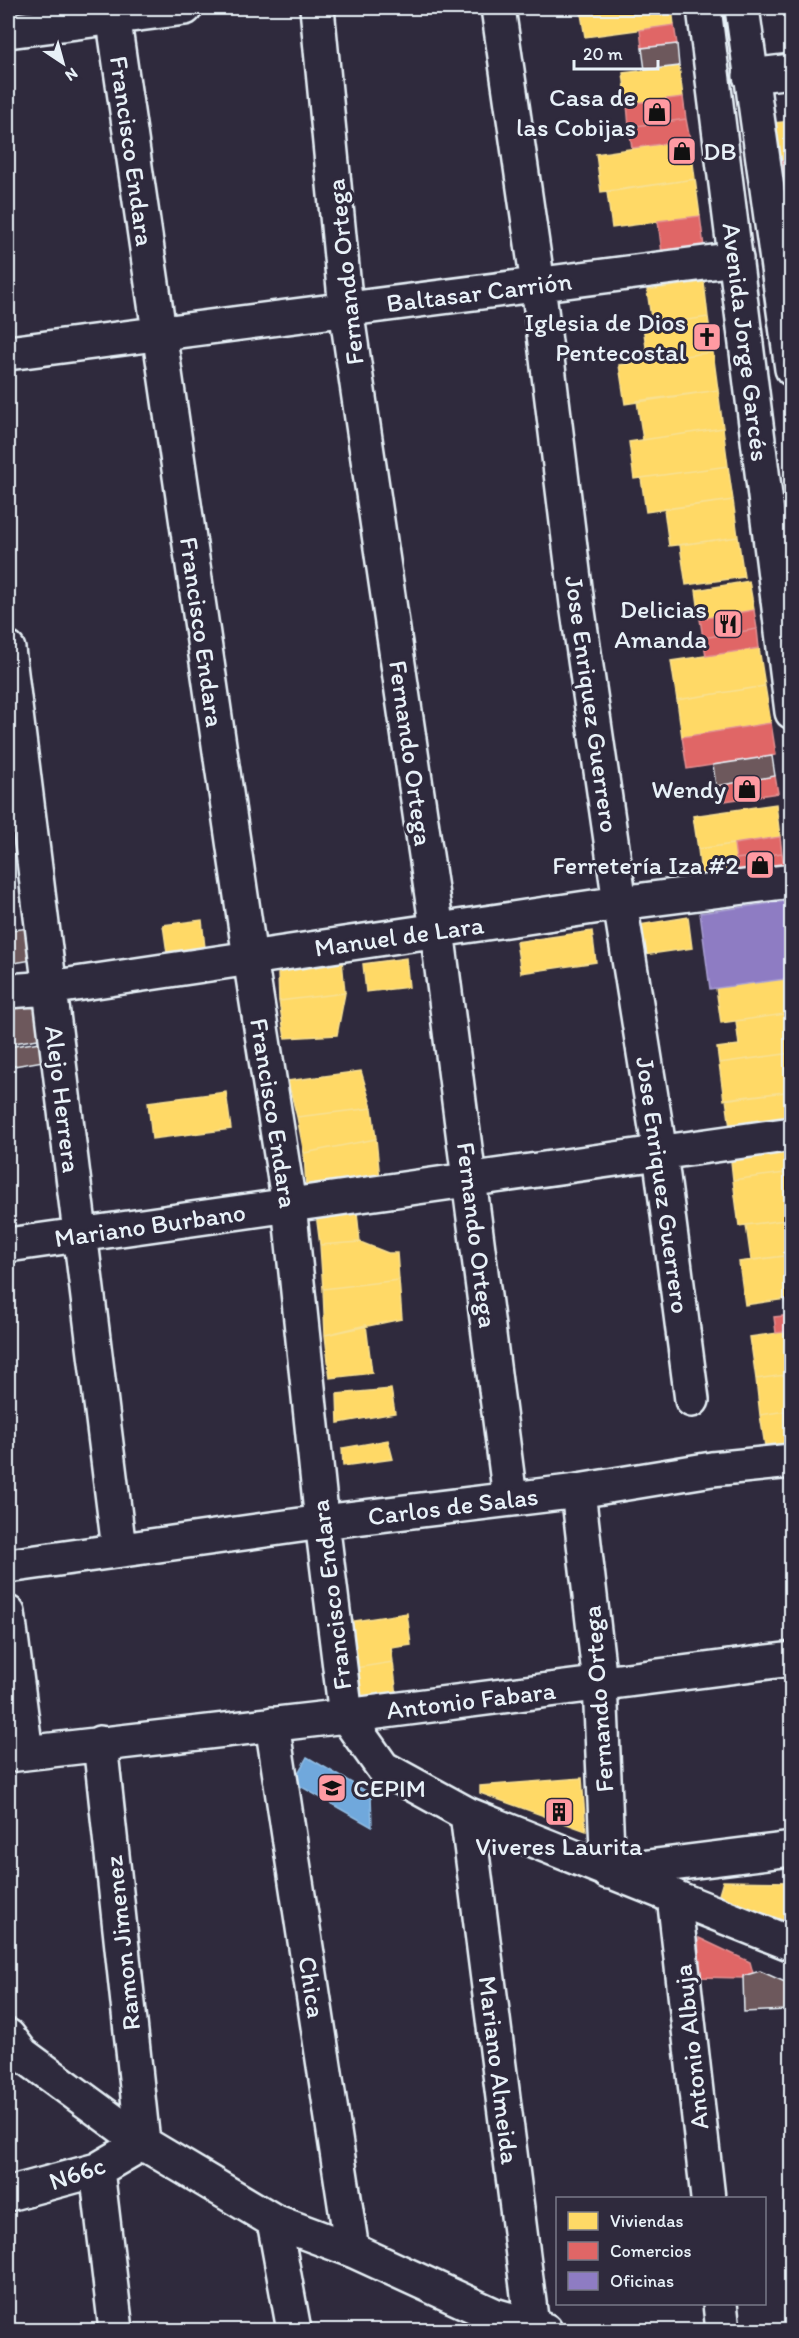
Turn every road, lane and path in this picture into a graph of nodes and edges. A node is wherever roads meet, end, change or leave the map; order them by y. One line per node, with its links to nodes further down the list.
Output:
1 (185, 8): 6 (street)
2 (317, 8): 12 (street, Fernando Ortega)
3 (498, 8): 11 (street, Jose Enriquez Guerrero)
4 (704, 8): 10 (street, Avenida Jorge Garcés)
5 (741, 8): 9 (street, Avenida Jorge Garcés)
6 (113, 13): 7 (street); 13 (street, Francisco Endara)
7 (8, 32)
8 (792, 71): 9 (street)
9 (750, 76): 15 (street, Avenida Jorge Garcés)
10 (736, 259): 11 (street, Baltasar Carrión); 17 (street, Avenida Jorge Garcés)
11 (538, 285): 12 (street, Baltasar Carrión); 20 (street, Jose Enriquez Guerrero)
12 (346, 309): 13 (street, Baltasar Carrión); 21 (street, Fernando Ortega)
13 (159, 333): 14 (street, Baltasar Carrión); 22 (street, Francisco Endara)
14 (8, 353)
15 (792, 369)
16 (8, 649): 23 (street, Alejo Herrera)
17 (788, 659): 18 (street, Avenida Jorge Garcés)
18 (792, 712)
19 (792, 880): 20 (street, Manuel de Lara)
20 (620, 903): 21 (street, Manuel de Lara); 26 (street, Jose Enriquez Guerrero)
21 (437, 930): 22 (street, Manuel de Lara); 27 (street, Fernando Ortega)
22 (250, 958): 23 (street, Manuel de Lara); 28 (street, Francisco Endara)
23 (49, 988): 24 (street, Manuel de Lara); 29 (street, Alejo Herrera)
24 (8, 991)
25 (792, 1134): 26 (street, Mariano Burbano)
26 (660, 1153): 27 (street, Mariano Burbano); 31 (street, Jose Enriquez Guerrero)
27 (470, 1180): 28 (street, Mariano Burbano); 34 (street, Fernando Ortega)
28 (289, 1205): 29 (street, Mariano Burbano); 35 (street, Francisco Endara)
29 (80, 1235): 30 (street, Mariano Burbano); 36 (street, Alejo Herrera)
30 (8, 1245)
31 (692, 1400)
32 (792, 1461): 33 (street, Carlos de Salas)
33 (578, 1491): 34 (street, Carlos de Salas); 40 (street, Fernando Ortega)
34 (510, 1498): 35 (street, Carlos de Salas)
35 (322, 1522): 36 (street, Carlos de Salas); 41 (street, Francisco Endara)
36 (119, 1549): 37 (street, Carlos de Salas)
37 (8, 1566)
38 (8, 1613): 44 (street)
39 (792, 1659): 40 (street, Antonio Fabara)
40 (600, 1683): 41 (street, Antonio Fabara); 47 (street, Fernando Ortega)
41 (346, 1716): 42 (street, Antonio Fabara); 45 (street, Francisco Endara)
42 (272, 1724): 43 (street, Antonio Fabara); 56 (street, Chica)
43 (100, 1743): 44 (street, Antonio Fabara); 51 (street, Ramon Jimenez)
44 (17, 1754)
45 (467, 1814): 47 (street, Francisco Endara); 59 (street, Mariano Almeida)
46 (792, 1849): 47 (street)
47 (608, 1872): 48 (street, Francisco Endara)
48 (674, 1896): 49 (street, Francisco Endara); 54 (street, Antonio Albuja)
49 (792, 1944)
50 (8, 2036): 51 (street)
51 (143, 2143): 52 (street, N66c); 55 (street)
52 (97, 2170): 53 (street, N66c); 60 (street)
53 (8, 2194)
54 (708, 2197)
55 (274, 2221): 56 (street); 61 (street)
56 (352, 2250): 58 (street)
57 (720, 2305): 62 (street)
58 (475, 2319): 59 (street)
59 (538, 2328)
60 (116, 2331)
61 (294, 2331)
62 (723, 2331)

